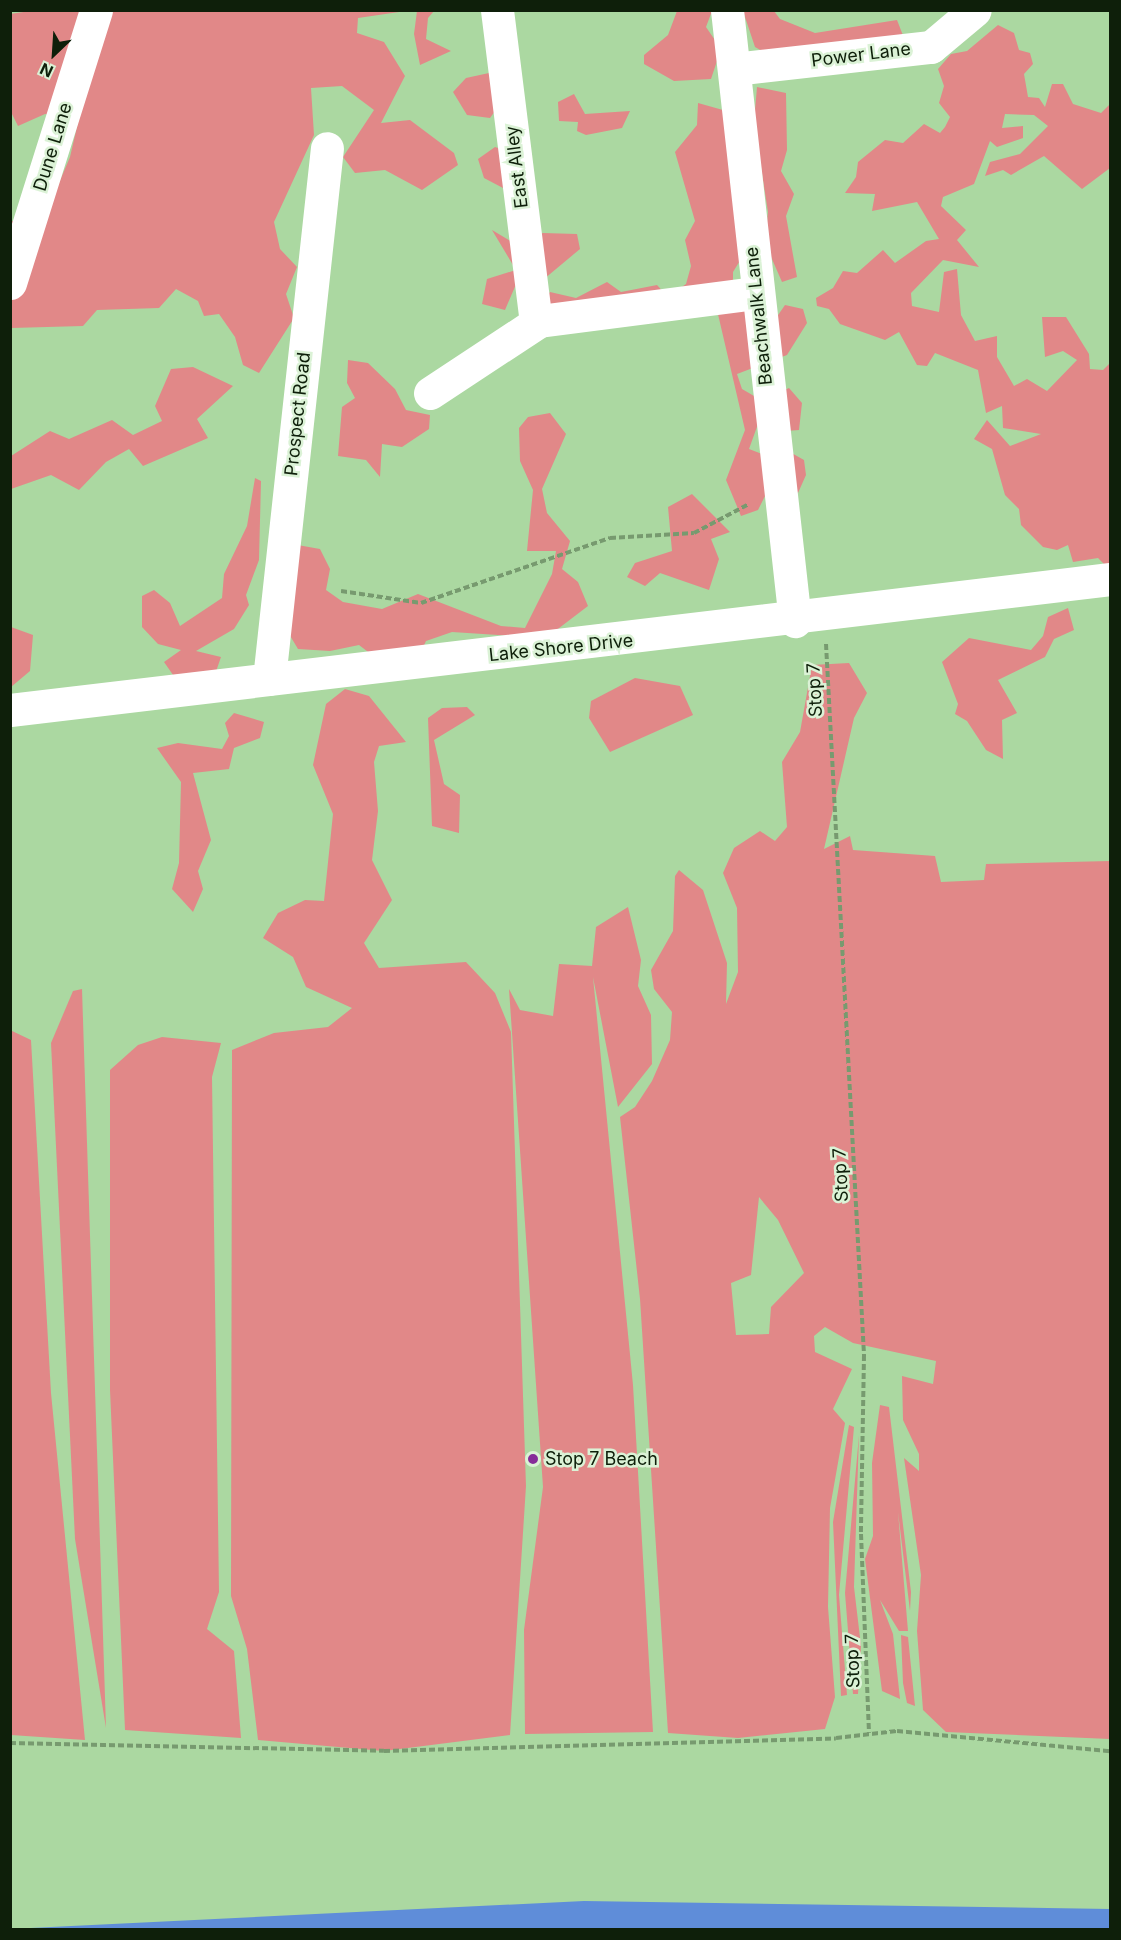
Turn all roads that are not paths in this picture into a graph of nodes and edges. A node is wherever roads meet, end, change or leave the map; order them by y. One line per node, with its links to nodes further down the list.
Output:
1 (96, 10): 7 (street, Dune Lane)
2 (497, 10): 9 (street, East Alley)
3 (727, 10): 5 (street, Beachwalk Lane)
4 (964, 15): 5 (street, Power Lane)
5 (734, 69): 8 (street, Beachwalk Lane)
6 (327, 148): 13 (street, Prospect Road)
7 (10, 283)
8 (756, 292): 9 (street); 12 (street, Beachwalk Lane)
9 (536, 323): 10 (street)
10 (430, 393)
11 (1110, 579): 12 (street, Lake Shore Drive)
12 (809, 619): 13 (street, Lake Shore Drive)
13 (269, 679): 14 (street, Lake Shore Drive)
14 (10, 710)

